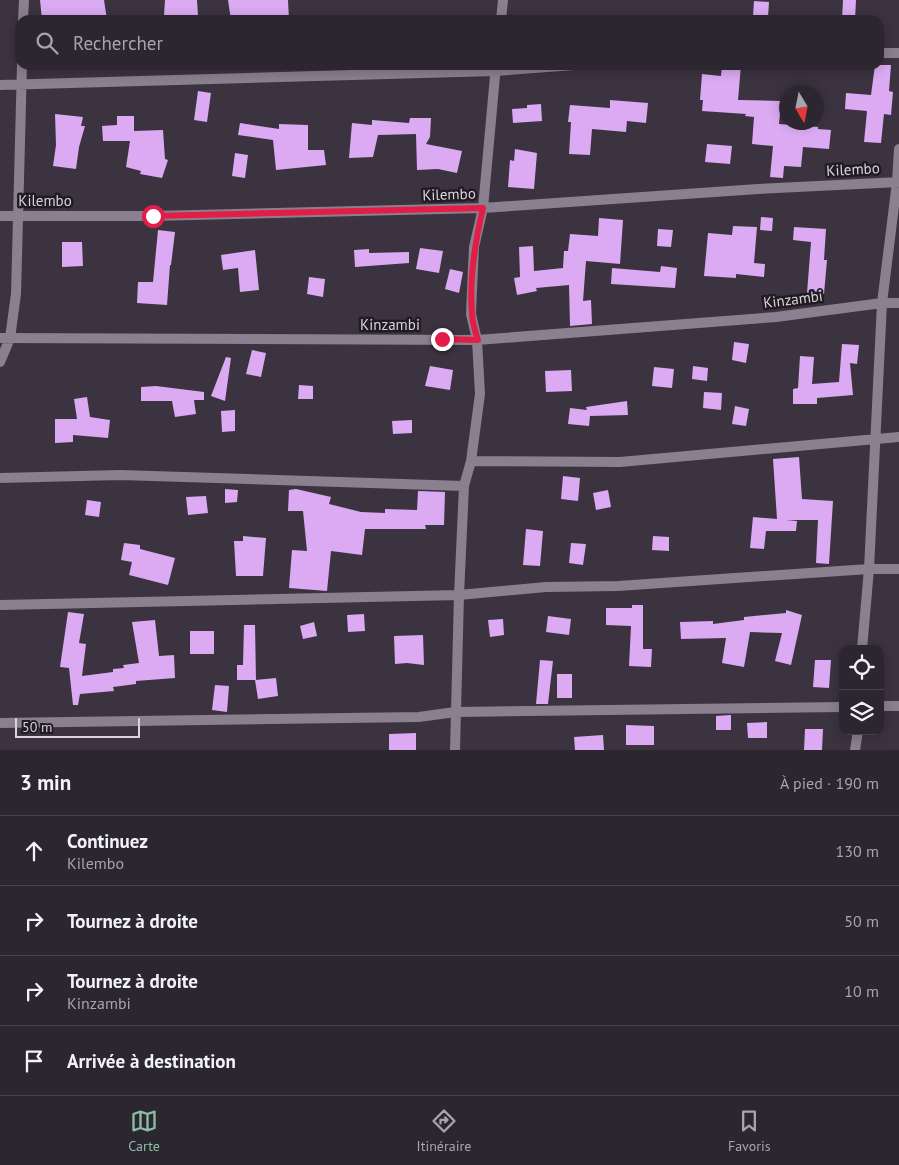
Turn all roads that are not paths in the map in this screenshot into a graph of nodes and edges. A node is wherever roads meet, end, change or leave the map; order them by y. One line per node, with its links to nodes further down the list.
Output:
1 (24, 0): 3 (street)
2 (503, 0): 4 (street)
3 (24, 15)
4 (502, 15)
5 (884, 53): 6 (street)
6 (899, 53)
7 (22, 70): 10 (street)
8 (437, 70): 10 (street)
9 (496, 70): 14 (street)
10 (21, 84): 11 (street); 15 (street)
11 (0, 85)
12 (899, 149): 13 (street)
13 (898, 182): 14 (street, Kilembo); 17 (street)
14 (483, 208): 15 (street, Kilembo); 20 (street)
15 (18, 215): 16 (street, Kilembo); 19 (street)
16 (0, 216)
17 (882, 303): 18 (street, Kinzambi); 20 (street, Kinzambi); 23 (street)
18 (899, 303)
19 (5, 338): 20 (street, Kinzambi); 21 (street)
20 (478, 340): 24 (street)
21 (0, 362)
22 (899, 436): 23 (street)
23 (876, 438): 24 (street); 28 (street)
24 (471, 461): 26 (street)
25 (0, 478): 26 (street)
26 (464, 486): 29 (street)
27 (899, 569): 28 (street)
28 (869, 570): 29 (street); 31 (street)
29 (459, 595): 30 (street); 35 (street)
30 (0, 605)
31 (862, 645)
32 (884, 706): 33 (street)
33 (899, 706)
34 (839, 707): 35 (street)
35 (455, 712): 36 (street); 38 (street)
36 (0, 723)
37 (857, 735): 39 (street)
38 (454, 750)
39 (855, 750)

